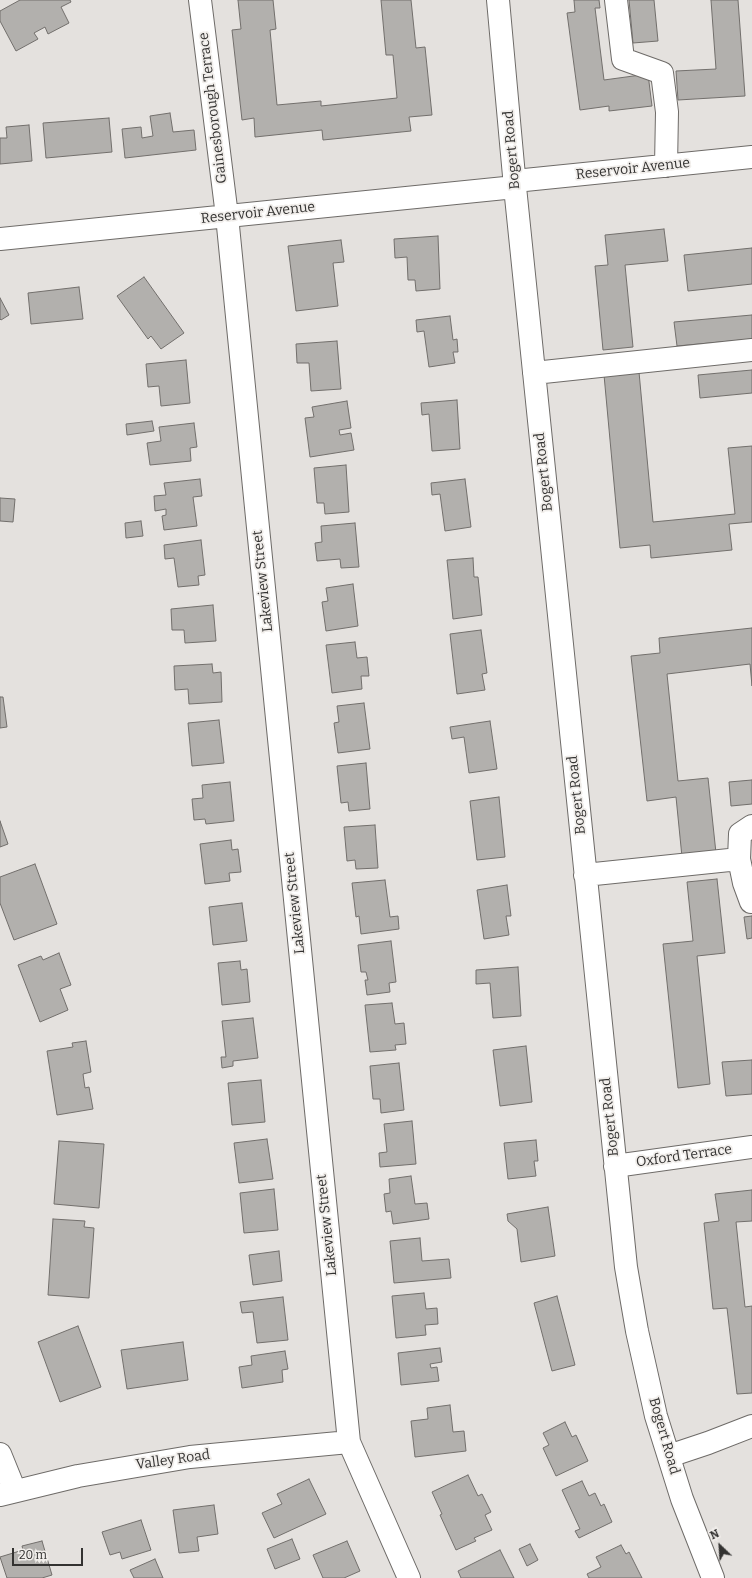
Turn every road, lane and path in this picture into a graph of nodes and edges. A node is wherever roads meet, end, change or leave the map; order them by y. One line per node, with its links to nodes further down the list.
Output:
1 (200, 0): 7 (street, Gainesborough Terrace)
2 (498, 0): 6 (street, Bogert Road)
3 (616, 0): 5 (street)
4 (752, 158): 5 (street, Reservoir Avenue)
5 (666, 166): 6 (street, Reservoir Avenue)
6 (515, 184): 7 (street, Reservoir Avenue); 10 (street, Bogert Road)
7 (227, 216): 8 (street, Reservoir Avenue); 18 (street, Lakeview Street)
8 (0, 239)
9 (752, 350): 10 (street)
10 (534, 373): 13 (street, Bogert Road)
11 (752, 826): 12 (street)
12 (739, 859): 13 (street); 14 (street)
13 (585, 875): 16 (street, Bogert Road)
14 (752, 902)
15 (752, 1147): 16 (street, Oxford Terrace)
16 (615, 1166): 20 (street, Bogert Road)
17 (752, 1426): 20 (street)
18 (349, 1442): 21 (street, Valley Road); 22 (street, Lakeview Street)
19 (0, 1454): 21 (street)
20 (669, 1456): 23 (street, Bogert Road)
21 (8, 1493)
22 (409, 1578)
23 (713, 1578)

